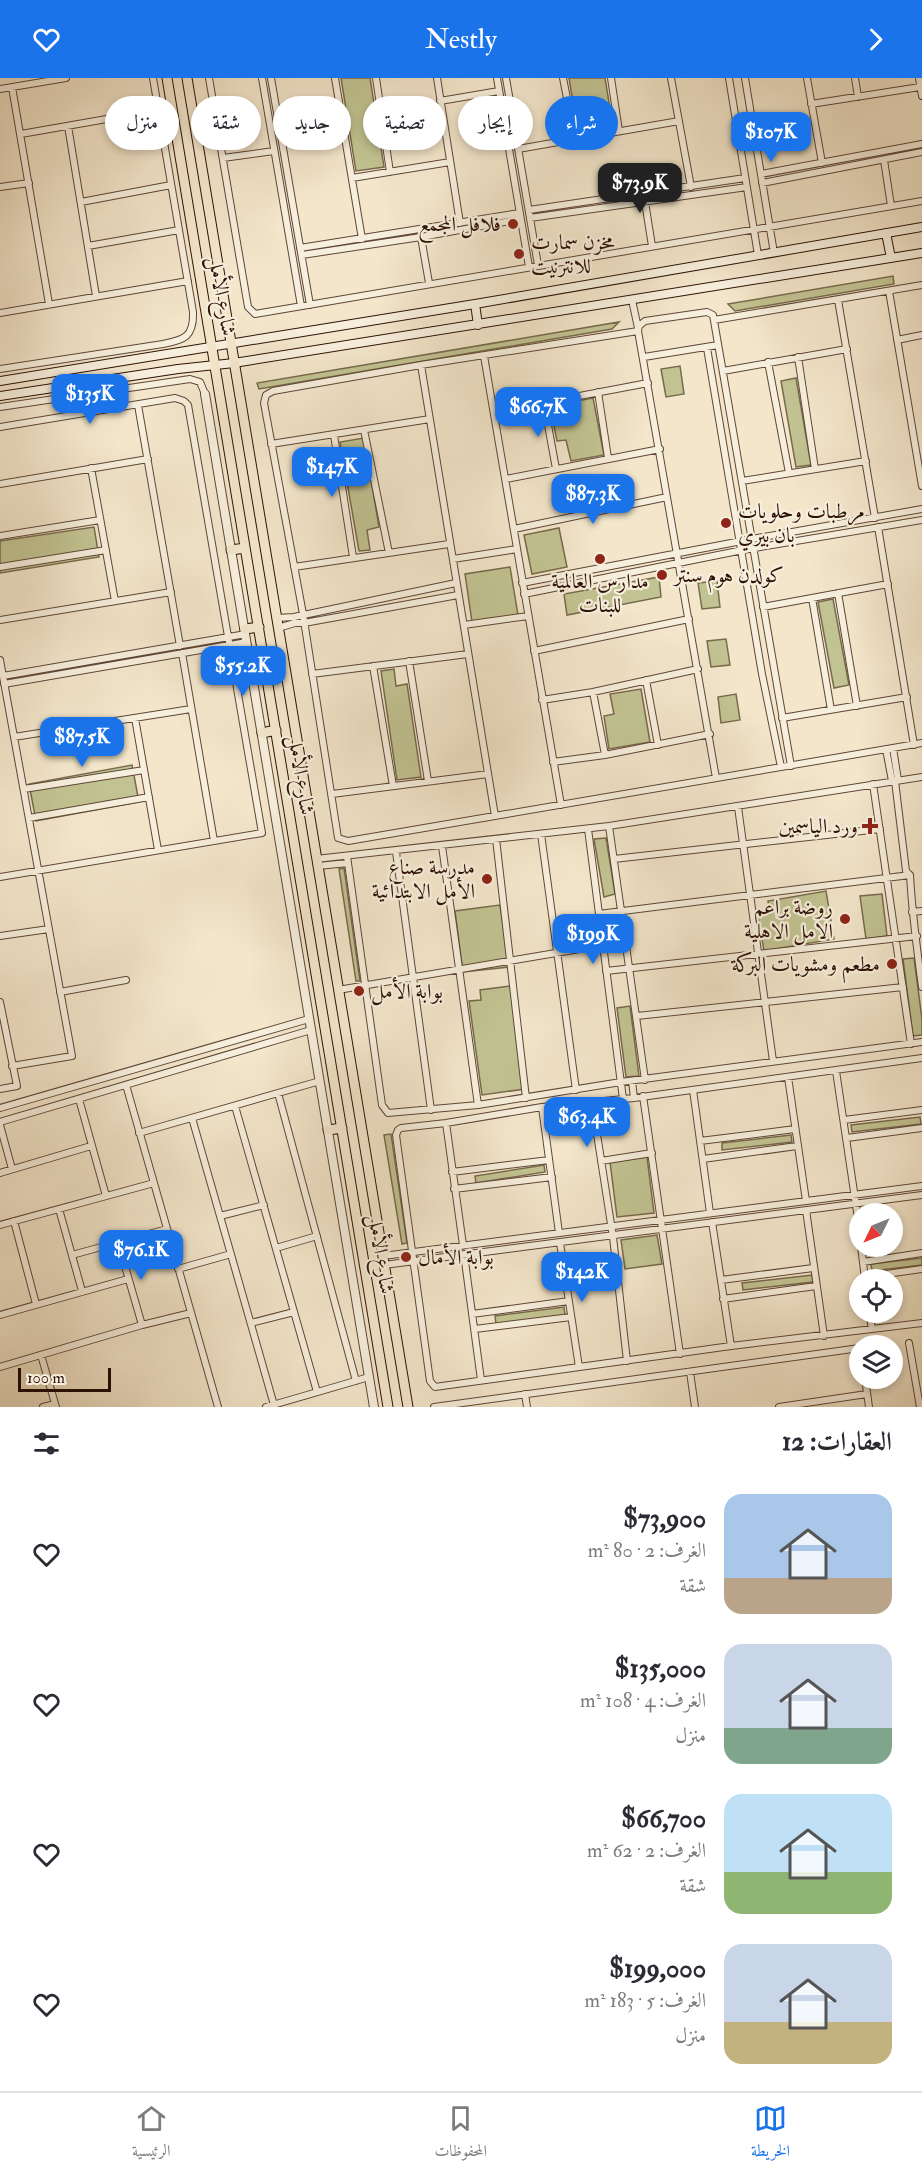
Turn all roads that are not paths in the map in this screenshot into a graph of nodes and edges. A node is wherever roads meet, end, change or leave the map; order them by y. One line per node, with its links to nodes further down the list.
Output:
1 (61, 78): 21 (street)
2 (153, 78): 25 (street)
3 (166, 78): 104 (main road, شارع الأمل)
4 (187, 78): 102 (main road, شارع الأمل)
5 (210, 78): 48 (street)
6 (262, 78): 46 (street)
7 (271, 78): 26 (street)
8 (335, 78): 27 (street)
9 (376, 78): 52 (street)
10 (437, 78): 28 (street)
11 (497, 78): 24 (street)
12 (506, 78): 29 (street)
13 (562, 78): 30 (street)
14 (611, 78): 38 (street)
15 (672, 78): 36 (street)
16 (729, 78): 55 (street)
17 (745, 78): 53 (street)
18 (807, 78): 34 (street)
19 (855, 78): 32 (street)
20 (919, 78): 22 (street)
21 (12, 87): 23 (street); 39 (street)
22 (920, 87): 31 (street); 32 (street)
23 (0, 89)
24 (499, 91): 33 (street); 67 (street)
25 (156, 96)
26 (274, 96)
27 (338, 96)
28 (439, 96)
29 (509, 96)
30 (566, 96)
31 (922, 96)
32 (858, 97): 34 (street)
33 (446, 100)
34 (811, 104): 51 (street)
35 (105, 119): 37 (street)
36 (679, 121): 38 (street); 60 (street)
37 (68, 126): 39 (street); 64 (street)
38 (619, 131)
39 (21, 134): 56 (street)
40 (446, 138): 50 (street)
41 (922, 144): 51 (street)
42 (165, 150): 58 (street)
43 (284, 150): 78 (street)
44 (347, 150): 54 (street)
45 (518, 150): 66 (street)
46 (274, 151): 48 (street); 95 (street)
47 (922, 152): 49 (street)
48 (223, 159): 95 (street)
49 (884, 160): 57 (street); 65 (street)
50 (450, 162): 52 (street); 68 (street)
51 (822, 163): 53 (street)
52 (390, 172): 54 (street)
53 (761, 174): 57 (street)
54 (352, 178): 75 (street)
55 (745, 178): 60 (street); 61 (street)
56 (29, 183): 59 (street); 92 (street)
57 (762, 183): 69 (street)
58 (171, 185): 64 (street); 72 (street)
59 (0, 187)
60 (691, 187): 66 (street)
61 (747, 187): 62 (street); 71 (street)
62 (645, 201): 66 (street); 77 (street)
63 (922, 201): 65 (street)
64 (81, 202): 76 (street)
65 (891, 206): 69 (street)
66 (529, 214): 67 (street); 83 (street)
67 (521, 216): 68 (street); 74 (street); 84 (street)
68 (460, 222): 75 (street)
69 (770, 226): 71 (street); 79 (street)
70 (922, 227): 73 (main road)
71 (753, 229): 77 (street); 81 (street)
72 (179, 230): 76 (street); 85 (street)
73 (886, 233): 79 (main road); 82 (main road)
74 (421, 237): 78 (street); 86 (street)
75 (362, 238): 78 (street)
76 (88, 246): 89 (street)
77 (652, 246): 83 (street)
78 (301, 252): 94 (street)
79 (774, 253): 81 (main road)
80 (922, 253): 82 (main road)
81 (758, 255): 93 (main road)
82 (891, 258): 90 (main road)
83 (538, 265): 84 (street)
84 (529, 267): 86 (street)
85 (188, 281): 89 (street); 114 (street)
86 (429, 284): 94 (street)
87 (922, 285): 88 (street)
88 (889, 291): 91 (street); 101 (street)
89 (96, 296): 92 (street)
90 (632, 300): 98 (main road); 99 (street)
91 (838, 300): 97 (street); 106 (street)
92 (49, 304): 96 (street)
93 (475, 304): 98 (main road); 102 (main road)
94 (310, 305): 95 (street)
95 (302, 306)
96 (0, 313)
97 (714, 320): 99 (street); 103 (street)
98 (478, 325): 111 (main road)
99 (638, 330): 107 (street); 108 (street)
100 (922, 335): 101 (street)
101 (897, 340): 131 (street)
102 (231, 344): 104 (main road); 111 (main road, شارع الأمل)
103 (718, 345): 105 (street); 115 (street)
104 (212, 347): 112 (main road, شارع الأمل); 116 (main road)
105 (707, 348): 108 (street); 152 (street)
106 (847, 348): 109 (street); 134 (street)
107 (484, 356): 113 (street); 124 (street)
108 (644, 357): 117 (street)
109 (798, 357): 110 (street); 137 (street)
110 (768, 362): 115 (street); 138 (street)
111 (234, 363): 112 (main road); 179 (main road, شارع الأمل)
112 (215, 365): 120 (main road); 154 (main road, شارع الأمل)
113 (421, 365): 125 (street); 129 (street)
114 (0, 369)
115 (723, 370): 140 (street)
116 (0, 381)
117 (648, 383): 118 (street); 130 (street)
118 (598, 392): 121 (street); 132 (street)
119 (205, 394): 123 (street); 158 (street)
120 (0, 396)
121 (544, 403): 124 (street); 136 (street)
122 (138, 405): 126 (street); 133 (street); 187 (street)
123 (0, 407)
124 (495, 412): 139 (street)
125 (430, 419): 127 (street); 153 (street)
126 (0, 427)
127 (364, 430): 128 (street); 160 (street)
128 (334, 435): 129 (street); 162 (street)
129 (271, 444): 166 (street)
130 (660, 449): 132 (street); 143 (street)
131 (919, 451): 142 (street)
132 (608, 458): 136 (street)
133 (148, 459): 135 (street); 170 (street)
134 (866, 461): 137 (street); 145 (street)
135 (91, 468): 141 (street); 146 (street)
136 (556, 469): 139 (street)
137 (815, 469): 138 (street)
138 (789, 473): 140 (street)
139 (506, 478): 149 (street)
140 (742, 481): 151 (street)
141 (0, 484)
142 (922, 486)
143 (668, 497): 149 (street); 161 (street)
144 (922, 509): 145 (street)
145 (875, 518): 151 (street)
146 (100, 520): 150 (street); 157 (street)
147 (922, 520): 148 (street)
148 (878, 527): 156 (street); 169 (street)
149 (514, 529): 155 (street)
150 (0, 536)
151 (752, 539): 152 (street); 156 (street)
152 (741, 541): 159 (street); 161 (street)
153 (449, 544): 160 (street); 163 (street)
154 (246, 548): 158 (main road); 184 (main road, شارع الأمل)
155 (517, 549): 163 (street); 168 (street)
156 (753, 549): 159 (street); 176 (street)
157 (106, 550): 165 (street); 175 (street)
158 (231, 550): 186 (street)
159 (743, 550): 164 (street); 220 (street)
160 (389, 553): 162 (street)
161 (677, 554): 164 (street); 168 (street)
162 (353, 557): 166 (street)
163 (453, 559): 167 (street)
164 (678, 563): 172 (street); 181 (street)
165 (0, 567)
166 (294, 567): 177 (street)
167 (456, 583): 173 (street); 177 (street)
168 (522, 584): 172 (street)
169 (888, 585): 171 (street); 200 (street)
170 (171, 592): 175 (street); 188 (street)
171 (838, 593): 174 (street); 204 (street)
172 (524, 594): 178 (street)
173 (458, 595): 182 (street); 183 (street)
174 (812, 598): 176 (street); 206 (street)
175 (115, 601): 180 (street)
176 (763, 607): 208 (street)
177 (303, 614): 179 (street); 182 (street)
178 (528, 616): 183 (street); 189 (street)
179 (281, 617): 185 (main road, شارع الأمل)
180 (0, 620)
181 (689, 620): 189 (street); 194 (street)
182 (304, 623): 185 (street); 195 (street)
183 (464, 625): 190 (street)
184 (258, 627): 186 (main road); 209 (main road, شارع الأمل)
185 (283, 627): 224 (main road, شارع الأمل)
186 (246, 635): 187 (street); 210 (street)
187 (229, 641): 188 (street); 243 (street)
188 (181, 649): 196 (street); 198 (street); 205 (street)
189 (534, 651): 201 (street)
190 (468, 654): 192 (street); 222 (street)
191 (0, 660): 196 (street)
192 (409, 661): 193 (street); 228 (street)
193 (373, 666): 195 (street); 230 (street)
194 (698, 669): 197 (street); 211 (street)
195 (312, 674): 232 (street)
196 (3, 676): 198 (street)
197 (646, 680): 199 (street); 215 (street)
198 (4, 684): 202 (street)
199 (593, 692): 201 (street); 217 (street)
200 (907, 697): 204 (street); 214 (street)
201 (542, 700): 218 (street)
202 (8, 702): 203 (street); 212 (street)
203 (0, 704)
204 (857, 705): 206 (street)
205 (191, 709): 207 (street); 243 (street)
206 (831, 710): 208 (street)
207 (135, 718): 212 (street); 221 (street)
208 (782, 718): 219 (street)
209 (276, 730): 210 (main road); 226 (main road, شارع الأمل)
210 (262, 733): 281 (street)
211 (710, 734): 215 (street); 225 (street)
212 (14, 737): 231 (street)
213 (922, 743): 214 (street)
214 (914, 745): 216 (street)
215 (658, 746): 217 (street)
216 (890, 749): 219 (street); 227 (street)
217 (605, 755): 218 (street)
218 (553, 762): 234 (street)
219 (791, 766): 220 (street)
220 (781, 767): 225 (street)
221 (144, 770): 231 (street); 233 (street)
222 (488, 774): 228 (street); 236 (street)
223 (922, 777): 227 (street)
224 (303, 778): 226 (main road); 250 (main road, شارع الأمل)
225 (716, 778): 234 (street)
226 (284, 780): 318 (main road, شارع الأمل)
227 (895, 780): 229 (street); 252 (street)
228 (428, 781): 230 (street)
229 (873, 784): 235 (street); 240 (street)
230 (393, 786): 232 (street)
231 (24, 789): 237 (street)
232 (332, 794): 236 (street)
233 (149, 797): 237 (street); 246 (street)
234 (561, 805): 236 (street)
235 (738, 807): 238 (street); 244 (street)
236 (495, 816)
237 (29, 818): 251 (street)
238 (609, 826): 239 (street); 248 (street)
239 (588, 829): 241 (street); 259 (street)
240 (880, 829): 244 (street); 254 (street)
241 (541, 834): 242 (street); 265 (street)
242 (496, 839): 245 (street); 267 (street)
243 (214, 841): 246 (street)
244 (743, 844): 248 (street); 255 (street)
245 (442, 846): 247 (street); 269 (street)
246 (158, 850): 251 (street)
247 (396, 852): 249 (street); 271 (street)
248 (614, 859): 257 (street)
249 (347, 860): 250 (street); 273 (street)
250 (317, 863): 276 (main road, شارع الأمل)
251 (38, 870): 253 (street); 260 (street)
252 (910, 875): 254 (street); 258 (street)
253 (0, 877)
254 (886, 878): 255 (street); 263 (street)
255 (750, 896): 257 (street); 266 (street)
256 (922, 911): 258 (street)
257 (621, 912): 259 (street); 268 (street)
258 (912, 912): 262 (street)
259 (599, 914): 264 (street)
260 (49, 928): 261 (street); 277 (street)
261 (0, 936)
262 (917, 936): 263 (street); 275 (street)
263 (896, 938): 266 (street); 274 (street)
264 (603, 945): 265 (street); 270 (street)
265 (557, 953): 267 (street); 297 (street)
266 (759, 954): 268 (street); 278 (street)
267 (510, 961): 269 (street); 303 (street)
268 (629, 968): 270 (street); 280 (street)
269 (459, 969): 271 (street); 307 (street)
270 (606, 971): 294 (street)
271 (414, 977): 273 (street); 312 (street)
272 (126, 980): 277 (street)
273 (366, 985): 276 (street); 312 (street)
274 (903, 987): 278 (street); 285 (street)
275 (922, 987)
276 (338, 990): 369 (main road, شارع الأمل)
277 (60, 992): 288 (street)
278 (765, 1002): 280 (street); 287 (street)
279 (0, 1005): 283 (street)
280 (637, 1016): 291 (street)
281 (309, 1019): 282 (street); 300 (street)
282 (311, 1030): 292 (street); 295 (street)
283 (3, 1034): 288 (street)
284 (922, 1042): 285 (street)
285 (910, 1044): 287 (street)
286 (922, 1058): 289 (street)
287 (773, 1061): 291 (street)
288 (12, 1065): 296 (street)
289 (836, 1071): 290 (street); 315 (street)
290 (788, 1077): 298 (street); 320 (street)
291 (645, 1080): 293 (street)
292 (320, 1081): 299 (street); 321 (street)
293 (632, 1081): 294 (street); 304 (street)
294 (621, 1082): 297 (street); 305 (street)
295 (126, 1085): 302 (street); 322 (street)
296 (0, 1089)
297 (576, 1090): 303 (street)
298 (693, 1090): 301 (street); 324 (street)
299 (278, 1093): 308 (street); 357 (street)
300 (45, 1095): 309 (street); 311 (street)
301 (643, 1096): 304 (street); 327 (street)
302 (79, 1098): 309 (street); 325 (street)
303 (526, 1098): 307 (street)
304 (634, 1098): 305 (street)
305 (623, 1099): 306 (street)
306 (592, 1102): 310 (street); 330 (street)
307 (478, 1105): 312 (street)
308 (236, 1106): 314 (street); 344 (street)
309 (48, 1107): 316 (street)
310 (542, 1107): 317 (street); 329 (street)
311 (0, 1108)
312 (431, 1110)
313 (922, 1110): 315 (street)
314 (192, 1118): 322 (street); 348 (street)
315 (844, 1120): 323 (street)
316 (0, 1123): 331 (street)
317 (446, 1123): 332 (street); 363 (street)
318 (342, 1128): 321 (main road); 420 (main road, شارع الأمل)
319 (922, 1128): 323 (street)
320 (795, 1129): 324 (street); 326 (street)
321 (328, 1130): 405 (street)
322 (140, 1133): 335 (street)
323 (847, 1138): 338 (street)
324 (700, 1141): 328 (street)
325 (91, 1146): 331 (street); 340 (street)
326 (797, 1146): 328 (street); 341 (street)
327 (652, 1153): 330 (street); 349 (street)
328 (703, 1159): 347 (street)
329 (549, 1160): 332 (street); 334 (street)
330 (601, 1161): 353 (street)
331 (12, 1169): 333 (street)
332 (452, 1172): 337 (street)
333 (0, 1173)
334 (552, 1177): 337 (street); 356 (street)
335 (154, 1183): 340 (street); 355 (street)
336 (922, 1186): 338 (street)
337 (454, 1189): 361 (street)
338 (855, 1195): 341 (street); 342 (street)
339 (922, 1195): 342 (street)
340 (106, 1196): 345 (street)
341 (806, 1201): 347 (street)
342 (856, 1203)
343 (849, 1204): 346 (street)
344 (264, 1205): 348 (street); 362 (street)
345 (59, 1209): 350 (street); 367 (street)
346 (806, 1210): 351 (street); 372 (street)
347 (710, 1213): 349 (street)
348 (220, 1216): 365 (street)
349 (662, 1219): 353 (street); 354 (street)
350 (14, 1221): 352 (street); 383 (street)
351 (712, 1222): 354 (street); 378 (street)
352 (0, 1225)
353 (611, 1228): 356 (street); 358 (street)
354 (663, 1228): 358 (street); 399 (street)
355 (167, 1229): 359 (street); 373 (street)
356 (559, 1233): 361 (street)
357 (317, 1236): 362 (street); 407 (street)
358 (613, 1237): 360 (street); 401 (street)
359 (118, 1242): 367 (street); 377 (street)
360 (561, 1243): 366 (street); 382 (street)
361 (463, 1245): 363 (street)
362 (276, 1248): 384 (street)
363 (413, 1251): 369 (street); 370 (street)
364 (922, 1253): 371 (street)
365 (231, 1254): 373 (street); 389 (street)
366 (464, 1254): 370 (street); 386 (street)
367 (72, 1255): 380 (street)
368 (862, 1257): 371 (street)
369 (384, 1261): 370 (street); 421 (main road, شارع الأمل)
370 (414, 1261): 406 (street)
371 (863, 1262): 374 (street)
372 (813, 1268): 378 (street); 379 (street)
373 (178, 1269): 385 (street)
374 (864, 1269)
375 (922, 1269): 376 (street)
376 (903, 1272)
377 (128, 1278): 380 (street); 392 (street)
378 (721, 1280): 381 (street)
379 (816, 1286): 381 (street); 395 (street)
380 (82, 1291): 383 (street)
381 (723, 1299): 397 (street)
382 (569, 1301): 386 (street); 388 (street)
383 (36, 1304): 387 (street)
384 (294, 1312): 389 (street); 409 (street)
385 (191, 1313): 392 (street); 417 (street)
386 (472, 1314): 393 (street)
387 (0, 1315)
388 (572, 1317): 393 (street); 403 (street)
389 (251, 1323): 414 (street)
390 (871, 1323): 394 (street)
391 (922, 1323): 394 (street)
392 (142, 1325): 400 (street)
393 (475, 1329): 406 (street)
394 (872, 1329): 395 (street)
395 (824, 1335): 397 (street)
396 (909, 1343): 427 (street)
397 (731, 1346): 399 (street)
398 (849, 1350): 404 (street)
399 (680, 1354): 401 (street)
400 (41, 1355): 402 (street); 413 (street)
401 (627, 1361): 403 (street)
402 (0, 1367)
403 (579, 1367): 406 (street)
404 (690, 1372): 410 (street); 424 (street)
405 (369, 1377): 407 (street); 419 (street)
406 (481, 1380)
407 (356, 1381): 409 (street)
408 (866, 1389): 411 (street)
409 (317, 1392): 414 (street)
410 (525, 1394): 412 (street); 423 (street)
411 (867, 1394): 415 (street); 426 (street)
412 (480, 1404): 422 (street)
413 (56, 1405): 416 (street)
414 (274, 1405): 418 (street)
415 (802, 1405): 425 (street)
416 (43, 1407)
417 (218, 1407)
418 (266, 1407)
419 (374, 1407)
420 (388, 1407)
421 (408, 1407)
422 (434, 1407)
423 (527, 1407)
424 (695, 1407)
425 (779, 1407)
426 (869, 1407)
427 (920, 1407)

